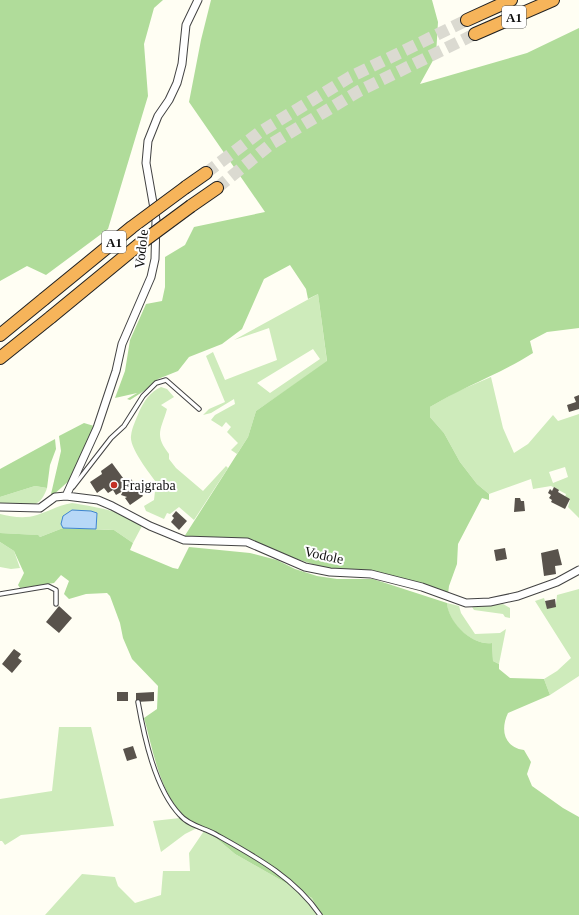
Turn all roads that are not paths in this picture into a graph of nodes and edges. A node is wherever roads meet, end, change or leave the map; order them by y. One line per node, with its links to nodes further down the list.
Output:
1 (198, 0): 11 (street, Vodole)
2 (511, 0): 4 (highway, A1)
3 (553, 0): 5 (highway, A1)
4 (467, 20)
5 (475, 34)
6 (206, 173): 8 (highway, A1, bridge)
7 (217, 188): 9 (highway, A1, bridge)
8 (0, 335)
9 (0, 358)
10 (199, 409): 11 (lane)
11 (66, 496): 12 (street); 13 (street, Vodole)
12 (0, 507)
13 (579, 570)
14 (0, 594): 15 (lane)
15 (56, 604)
16 (138, 702): 17 (lane)
17 (320, 915)

